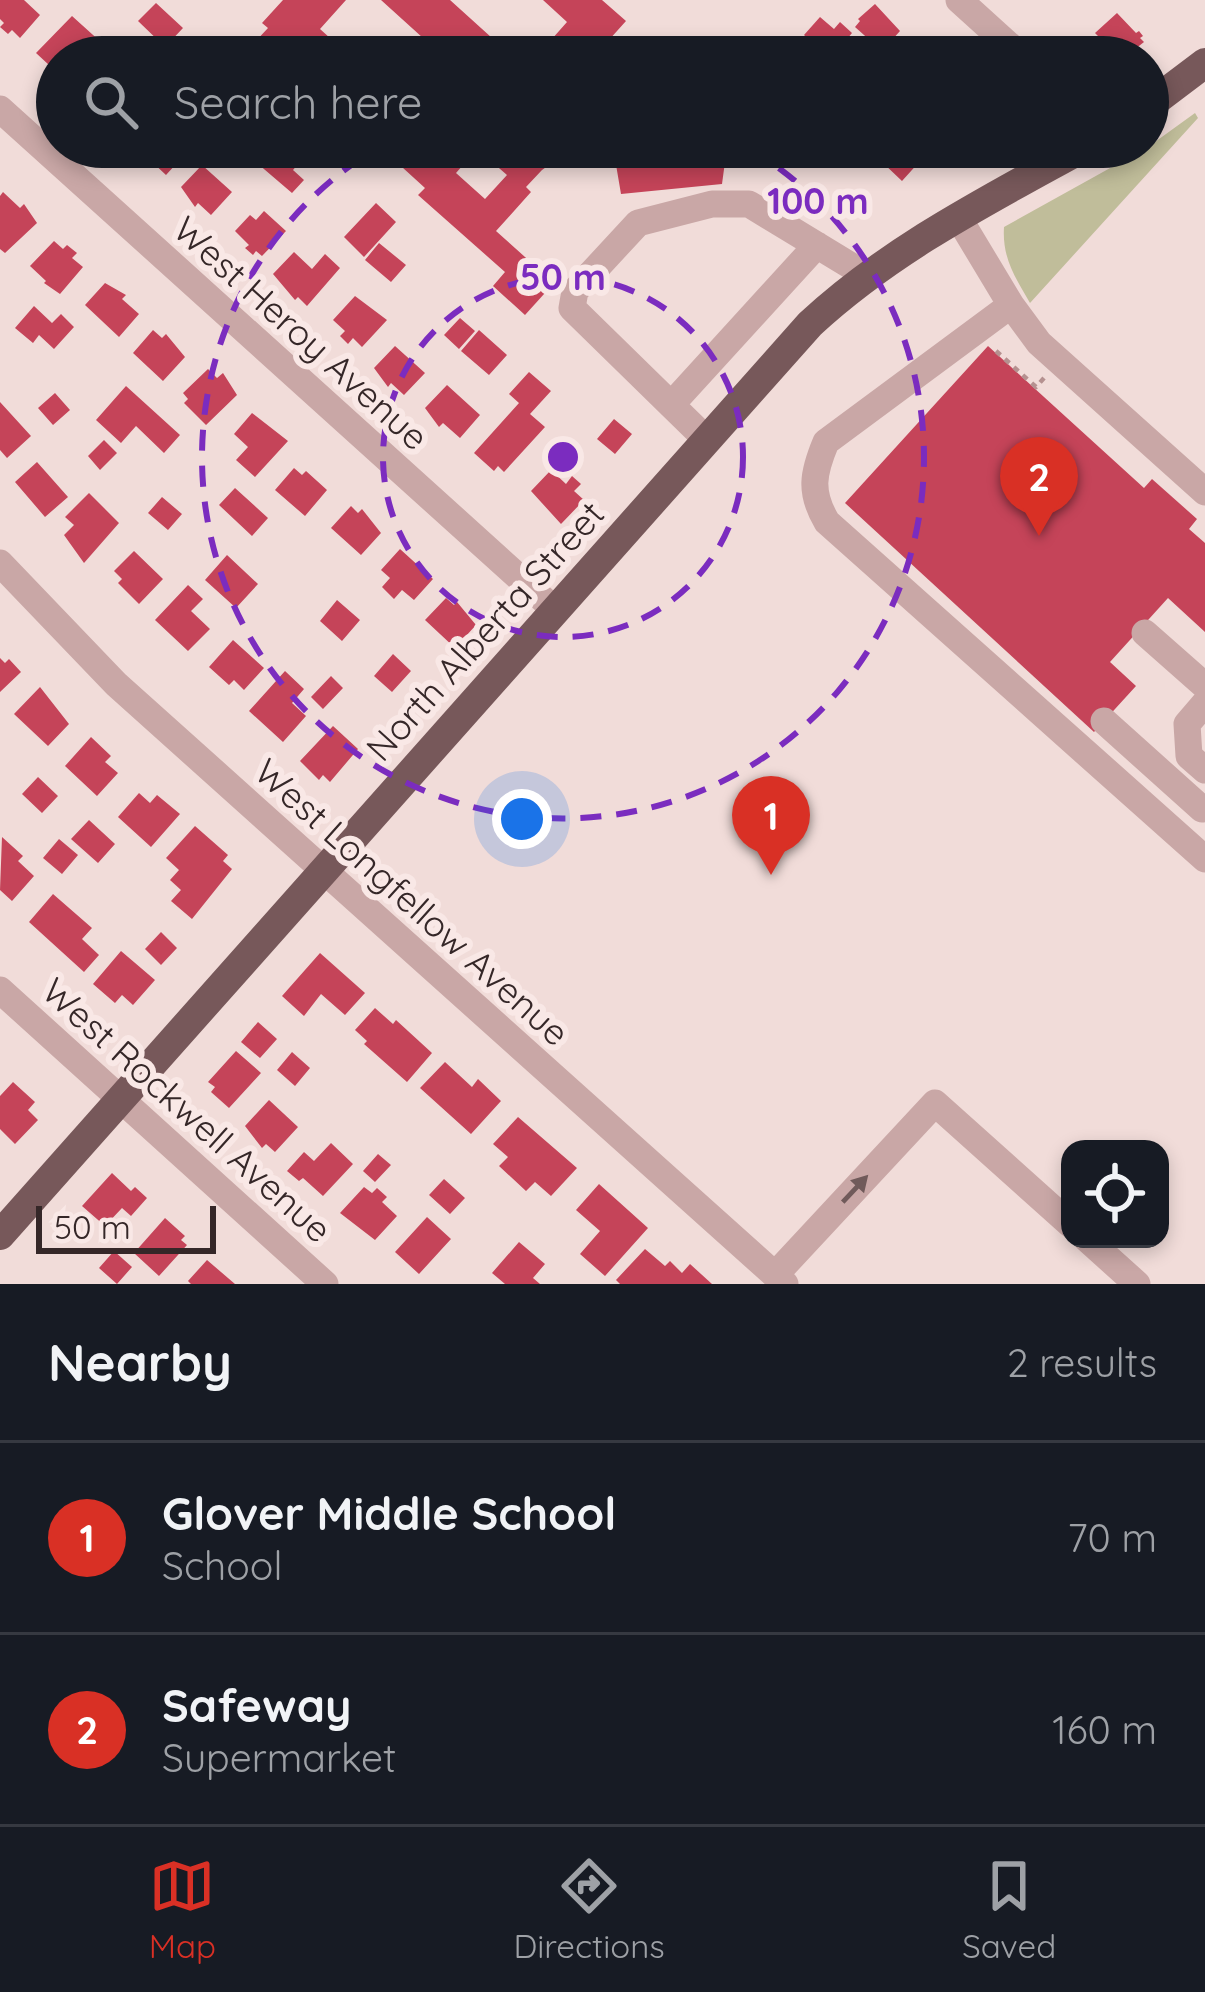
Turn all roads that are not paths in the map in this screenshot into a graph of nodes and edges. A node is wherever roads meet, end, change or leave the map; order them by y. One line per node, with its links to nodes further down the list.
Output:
1 (959, 0): 2 (street)
2 (999, 36)
3 (1205, 63): 4 (main road)
4 (1169, 90)
5 (0, 109): 6 (street, West Heroy Avenue)
6 (36, 141)
7 (65, 168): 17 (street, West Heroy Avenue)
8 (1046, 168): 9 (main road, North Alberta Street)
9 (958, 217): 11 (main road, North Alberta Street); 12 (street)
10 (817, 245): 11 (street); 13 (street); 13 (street)
11 (866, 275): 14 (main road, North Alberta Street)
12 (1011, 305): 15 (street); 24 (street)
13 (671, 405): 14 (street)
14 (707, 440): 17 (main road, North Alberta Street)
15 (1205, 492)
16 (0, 563): 26 (street, West Longfellow Avenue)
17 (555, 610): 26 (main road, North Alberta Street)
18 (1145, 633): 19 (street)
19 (1205, 686)
20 (1205, 703): 22 (street)
21 (1104, 721): 23 (street)
22 (1205, 770)
23 (1203, 807): 24 (street)
24 (1178, 835): 25 (street)
25 (1205, 860)
26 (323, 872): 28 (main road, North Alberta Street); 32 (street, West Longfellow Avenue)
27 (0, 990): 28 (street, West Rockwell Avenue)
28 (119, 1099): 30 (main road, North Alberta Street); 33 (street, West Rockwell Avenue)
29 (1061, 1216): 32 (street, one-way to 29)
30 (0, 1234)
31 (1097, 1248): 34 (street)
32 (780, 1280)
33 (325, 1284)
34 (1137, 1284)

